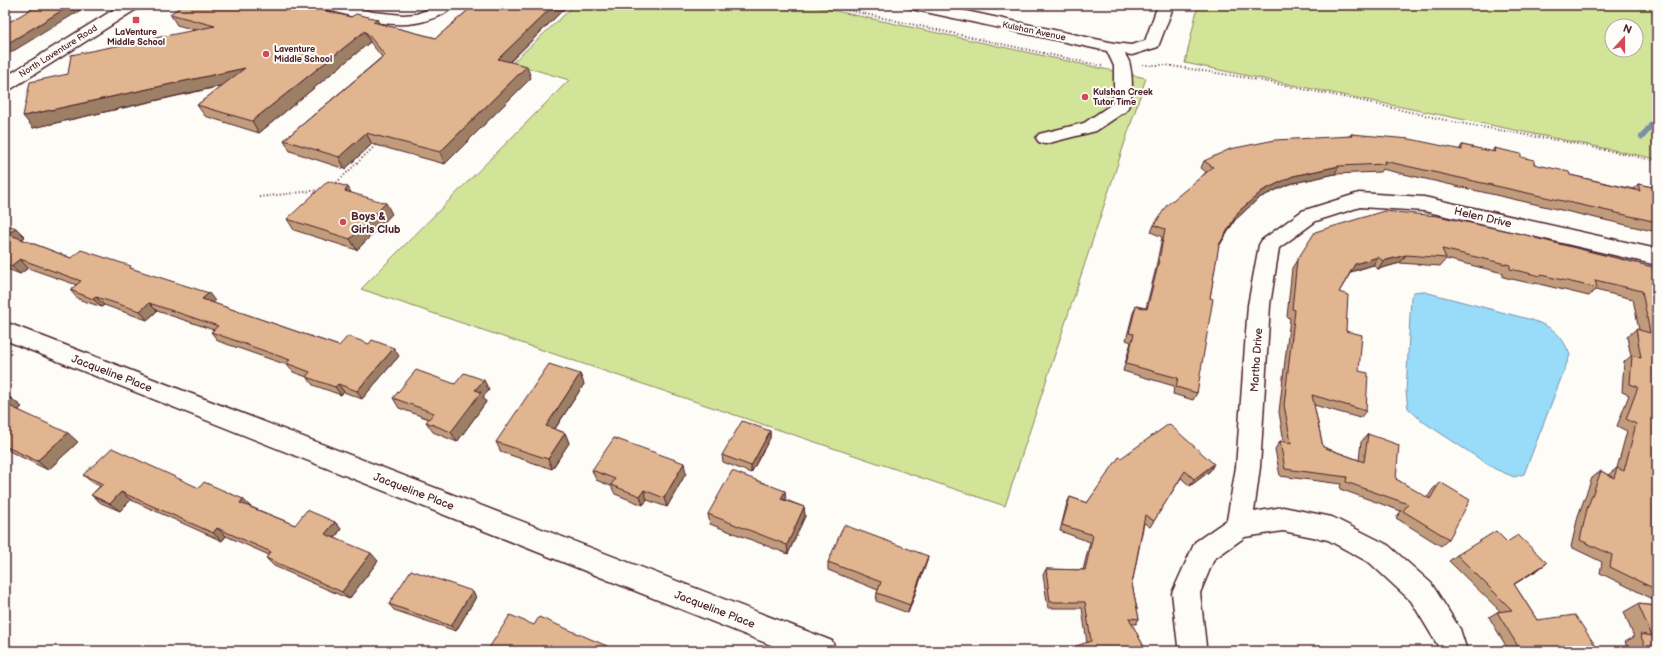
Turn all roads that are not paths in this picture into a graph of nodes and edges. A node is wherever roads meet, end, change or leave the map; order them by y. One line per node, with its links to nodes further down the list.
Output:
1 (132, 5): 7 (street, North Laventure Road)
2 (328, 5): 3 (street)
3 (446, 5)
4 (916, 5): 6 (street, Kulshan Avenue)
5 (1166, 5): 6 (street, Kulshan Avenue)
6 (1114, 48): 8 (street)
7 (5, 85)
8 (1045, 138)
9 (1309, 216): 10 (street, Helen Drive); 12 (street, Martha Drive)
10 (1657, 257)
11 (5, 331): 13 (street, Jacqueline Place)
12 (1239, 526): 14 (street); 15 (street)
13 (822, 651)
14 (1194, 651)
15 (1452, 651)

